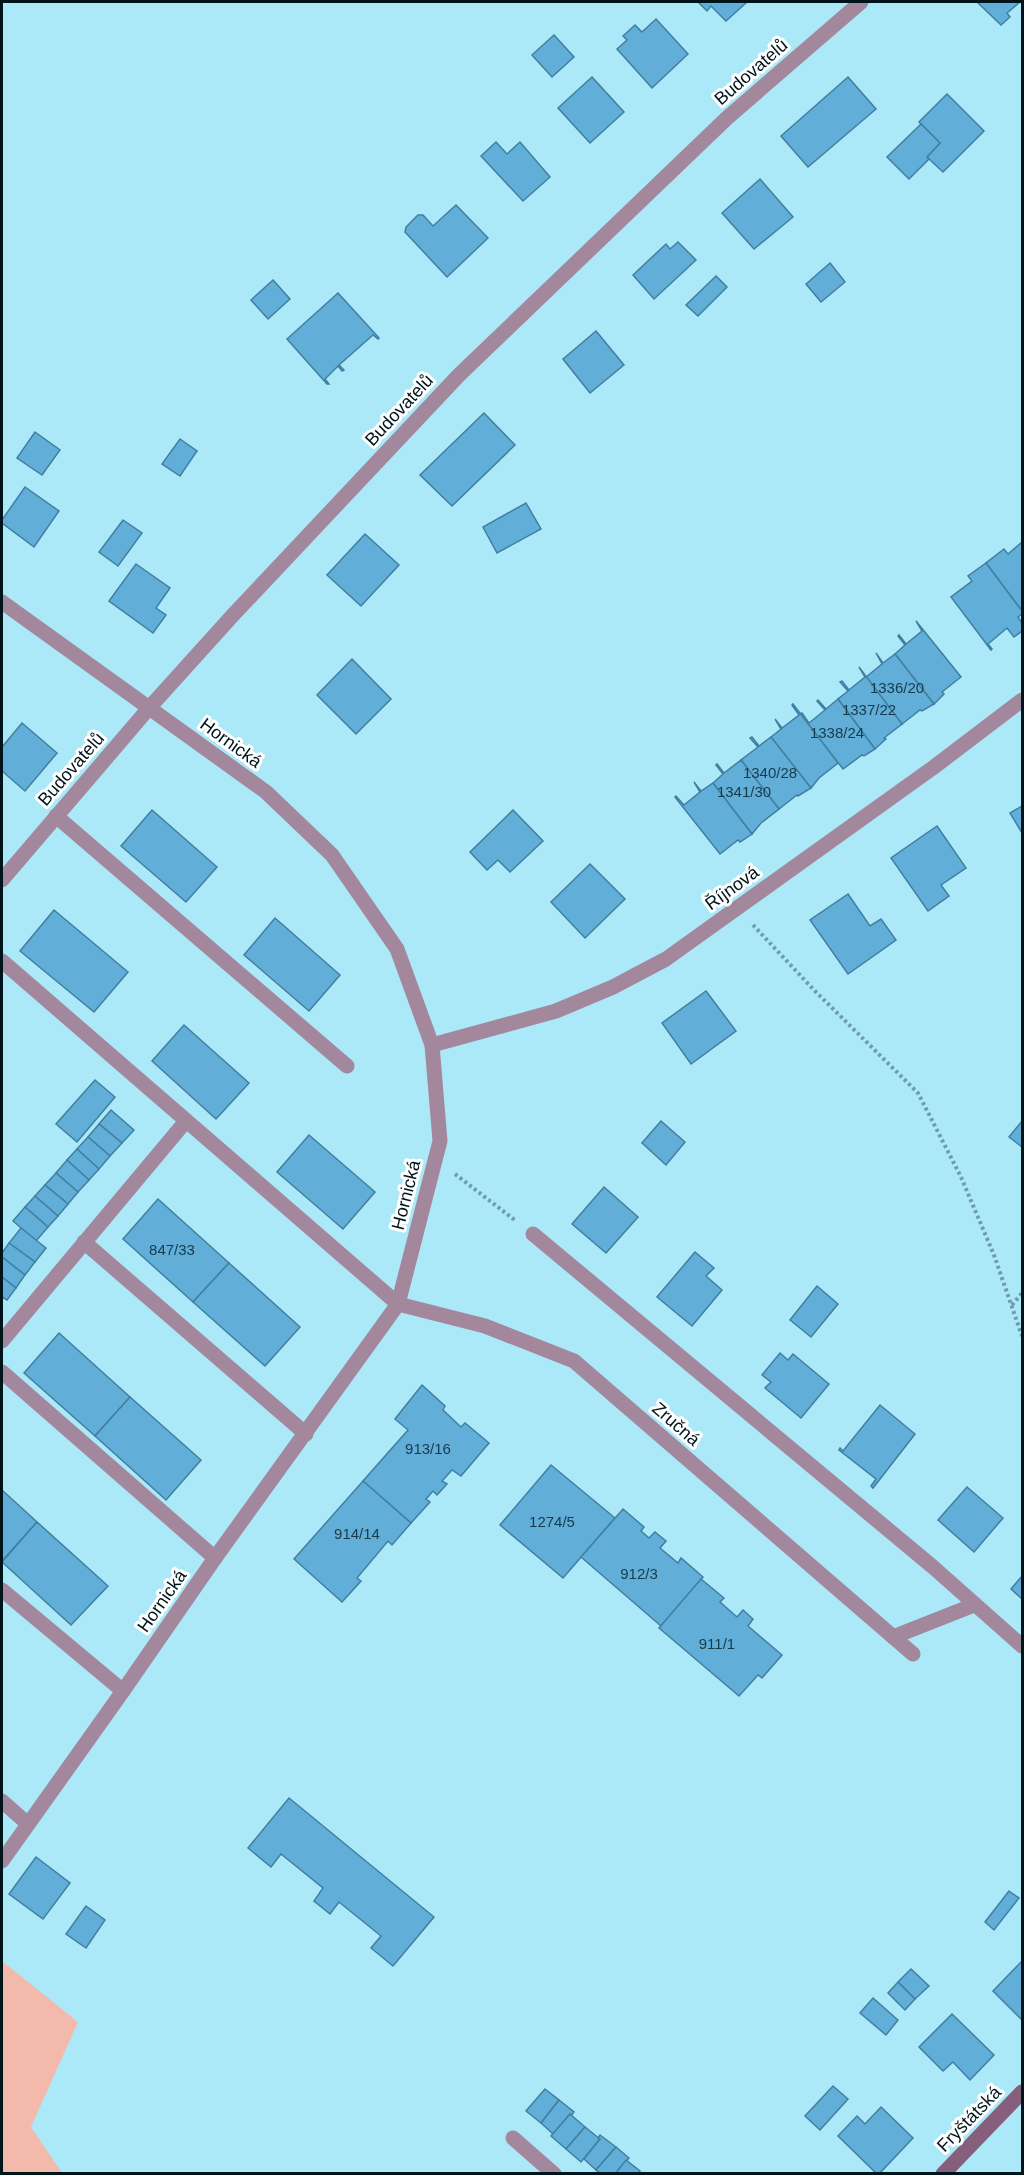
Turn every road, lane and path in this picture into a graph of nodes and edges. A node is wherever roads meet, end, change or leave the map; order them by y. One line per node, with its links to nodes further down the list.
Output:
1 (861, 2): 4 (street, Budovatelů)
2 (2, 602): 4 (street, Hornická)
3 (1023, 700): 7 (street, Říjnová)
4 (149, 708): 5 (street, Budovatelů); 9 (street, Hornická)
5 (56, 816): 6 (street, Budovatelů); 10 (street)
6 (2, 880)
7 (738, 908): 9 (street, Říjnová); 17 (path)
8 (2, 961): 11 (street)
9 (432, 1045): 12 (street, Hornická)
10 (347, 1066)
11 (186, 1121): 14 (street); 16 (street)
12 (435, 1160): 13 (path); 16 (street, Hornická)
13 (533, 1234): 24 (street)
14 (84, 1242): 19 (street); 21 (street)
15 (1023, 1293): 17 (path)
16 (398, 1304): 21 (street, Hornická); 25 (street, Zručná)
17 (1012, 1305): 18 (path)
18 (1023, 1336)
19 (2, 1341)
20 (2, 1372): 22 (street)
21 (306, 1434): 22 (street, Hornická)
22 (215, 1558): 28 (street, Hornická)
23 (2, 1590): 28 (street)
24 (974, 1605): 25 (street); 26 (street)
25 (893, 1637): 27 (street, Zručná)
26 (1023, 1646)
27 (913, 1654)
28 (123, 1691): 30 (street, Hornická)
29 (2, 1801): 30 (street)
30 (28, 1824): 31 (street, Hornická)
31 (2, 1861)
32 (1023, 2092): 35 (street, Fryštátská)
33 (513, 2138): 34 (street)
34 (554, 2174)
35 (943, 2174)

